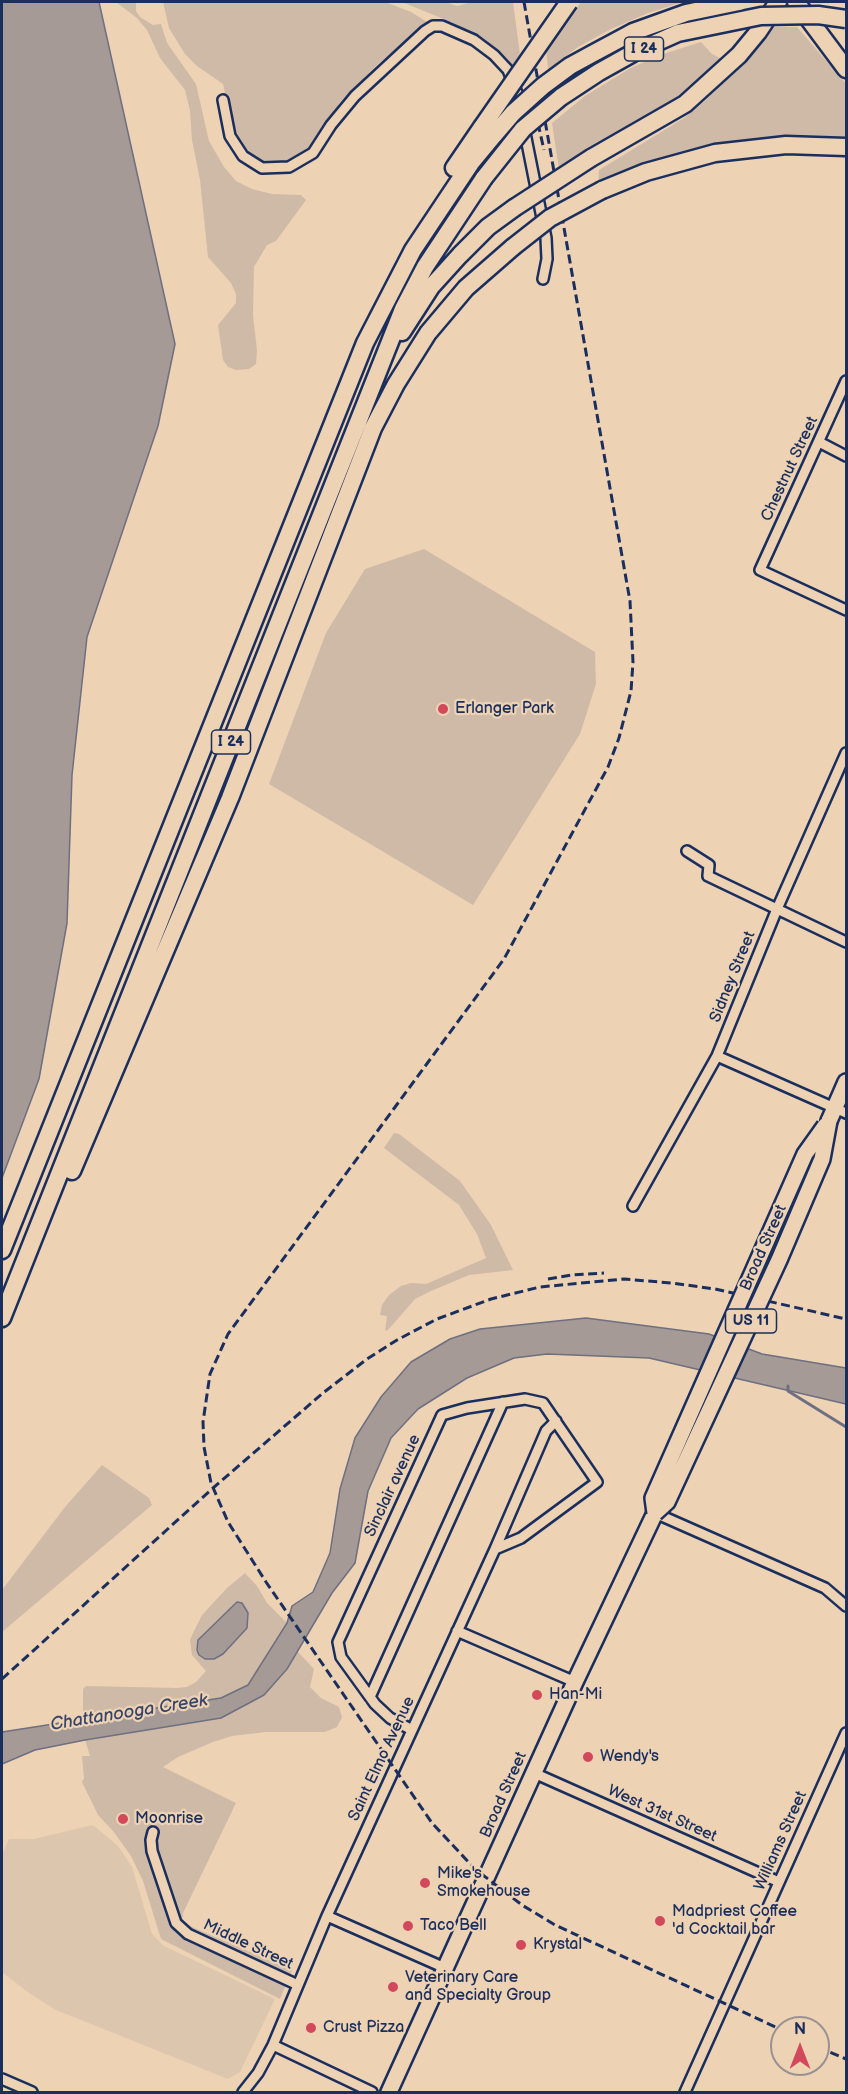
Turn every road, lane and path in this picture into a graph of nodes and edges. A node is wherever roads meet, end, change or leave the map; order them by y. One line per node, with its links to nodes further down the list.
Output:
1 (569, 2): 10 (highway, bridge)
2 (739, 2): 10 (highway, I 24, bridge)
3 (778, 2): 13 (highway, bridge)
4 (795, 2): 6 (highway)
5 (846, 19): 13 (highway, I 24, bridge)
6 (811, 22): 7 (highway); 8 (highway)
7 (846, 57)
8 (846, 69)
9 (223, 100): 12 (street)
10 (489, 130): 27 (highway, I 24)
11 (846, 147): 26 (highway, bridge)
12 (543, 279)
13 (380, 368): 26 (highway, I 24)
14 (846, 381): 15 (street, Chestnut Street)
15 (819, 442): 16 (street); 17 (street, Chestnut Street)
16 (846, 456)
17 (846, 610)
18 (846, 753): 20 (street, Sidney Street)
19 (687, 851): 20 (street)
20 (777, 909): 21 (street); 22 (street, Sidney Street)
21 (846, 942)
22 (717, 1056): 24 (street); 25 (street, Sidney Street)
23 (846, 1082): 24 (main road, Broad Street / US 11)
24 (837, 1114): 31 (main road, Broad Street / US 11, bridge)
25 (633, 1206)
26 (42, 1217): 28 (highway, I 24)
27 (2, 1250)
28 (2, 1318)
29 (503, 1402): 30 (street, Sinclair avenue); 36 (street); 36 (street, Sinclair avenue)
30 (556, 1421): 32 (street, Saint Elmo Avenue); 32 (street, Sinclair avenue)
31 (655, 1513): 33 (street); 35 (main road, Broad Street / US 11)
32 (495, 1549): 34 (street, Saint Elmo Avenue)
33 (846, 1606)
34 (457, 1631): 35 (street); 37 (street, Saint Elmo Avenue)
35 (574, 1682): 39 (main road, Broad Street / US 11)
36 (370, 1697): 37 (street, Sinclair avenue)
37 (412, 1730): 42 (street, Saint Elmo Avenue)
38 (846, 1733): 41 (street, Williams Street)
39 (534, 1773): 41 (street, West 31st Street); 43 (main road, Broad Street / US 11)
40 (153, 1832): 44 (street, Middle Street)
41 (779, 1882): 51 (street, Williams Street)
42 (327, 1916): 43 (street); 44 (street, Saint Elmo Avenue)
43 (446, 1968): 50 (main road, Broad Street / US 11)
44 (298, 1986): 45 (street, Saint Elmo Avenue)
45 (273, 2046): 48 (street, Saint Elmo Avenue); 49 (street)
46 (2, 2079): 47 (street)
47 (32, 2092)
48 (243, 2092)
49 (372, 2092)
50 (389, 2092)
51 (684, 2092)

